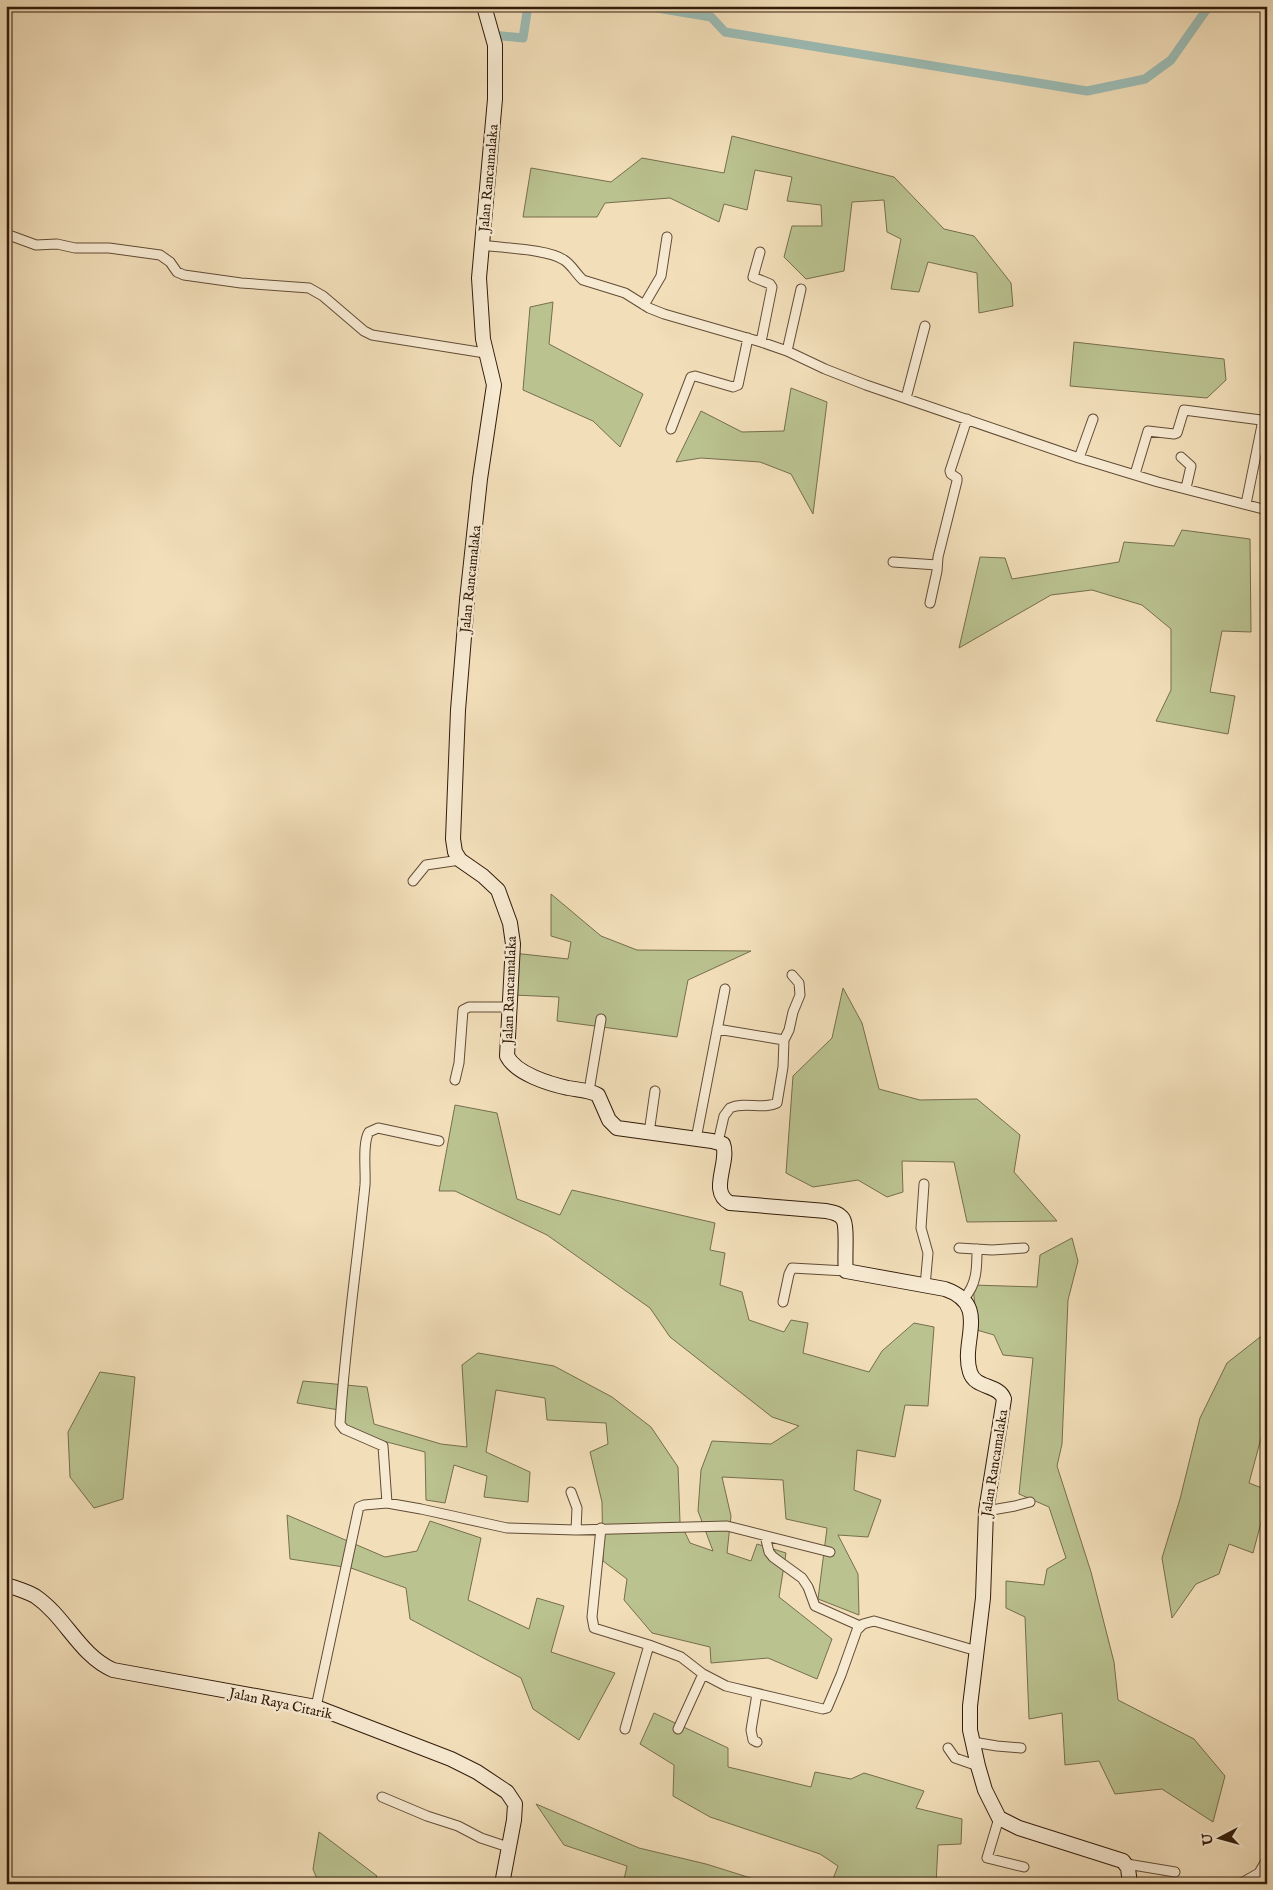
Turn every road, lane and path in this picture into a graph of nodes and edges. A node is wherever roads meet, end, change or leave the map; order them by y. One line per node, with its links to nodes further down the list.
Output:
1 (484, 6): 4 (street, Jalan Rancamalaka)
2 (6, 234): 12 (street)
3 (666, 237): 7 (street)
4 (482, 245): 7 (street); 12 (street, Jalan Rancamalaka)
5 (760, 252): 10 (street)
6 (801, 289): 11 (street)
7 (644, 305): 9 (street)
8 (925, 326): 13 (street)
9 (748, 338): 10 (street); 16 (street)
10 (761, 342): 11 (street)
11 (787, 351): 13 (street)
12 (486, 353): 28 (street, Jalan Rancamalaka)
13 (906, 398): 14 (street)
14 (967, 419): 17 (street); 24 (street)
15 (1093, 419): 17 (street)
16 (671, 429)
17 (1079, 458): 19 (street)
18 (1181, 458): 20 (street)
19 (1136, 474): 20 (street); 21 (street)
20 (1186, 488): 21 (street)
21 (1246, 504): 22 (street)
22 (1267, 510)
23 (893, 562): 24 (street)
24 (937, 565): 25 (street)
25 (930, 602)
26 (1267, 772): 27 (street)
27 (1267, 779)
28 (460, 860): 29 (street); 32 (street, Jalan Rancamalaka)
29 (413, 881)
30 (792, 975): 35 (street)
31 (725, 989): 34 (street)
32 (510, 1007): 36 (street); 37 (street, Jalan Rancamalaka)
33 (601, 1019): 37 (street)
34 (717, 1029): 35 (street); 40 (street)
35 (784, 1040): 42 (street)
36 (455, 1080)
37 (589, 1090): 39 (street)
38 (655, 1091): 39 (street)
39 (649, 1133): 40 (street)
40 (696, 1139): 42 (street)
41 (439, 1141): 53 (street)
42 (718, 1142): 47 (street)
43 (924, 1184): 48 (street)
44 (958, 1248): 46 (street)
45 (1024, 1248): 46 (street)
46 (977, 1249): 49 (street)
47 (846, 1272): 48 (street); 50 (street)
48 (925, 1286): 49 (street)
49 (964, 1298): 54 (street, Jalan Rancamalaka)
50 (783, 1302)
51 (571, 1492): 56 (street)
52 (1030, 1502): 54 (street)
53 (386, 1504): 56 (street); 65 (street)
54 (986, 1510): 62 (street, Jalan Rancamalaka)
55 (601, 1528): 56 (street); 57 (street); 61 (street)
56 (576, 1530)
57 (765, 1536): 58 (street); 60 (street)
58 (830, 1552)
59 (6, 1585): 65 (street, Jalan Raya Citarik)
60 (860, 1626): 62 (street); 64 (street)
61 (649, 1645): 63 (street); 67 (street)
62 (976, 1651): 69 (street, Jalan Rancamalaka)
63 (703, 1674): 64 (street); 66 (street)
64 (757, 1694): 68 (street)
65 (316, 1707): 75 (street, Jalan Raya Citarik)
66 (678, 1729)
67 (625, 1730)
68 (757, 1742)
69 (973, 1742): 71 (street); 72 (street, Jalan Rancamalaka)
70 (948, 1748): 72 (street)
71 (1021, 1748)
72 (978, 1766): 74 (street, Jalan Rancamalaka)
73 (382, 1797): 75 (street)
74 (999, 1818): 77 (street); 78 (street)
75 (508, 1848): 80 (street, Jalan Raya Citarik)
76 (1267, 1859): 82 (street)
77 (1126, 1864): 79 (street); 81 (street)
78 (1024, 1867)
79 (1175, 1872)
80 (502, 1884)
81 (1130, 1884)
82 (1240, 1884)

